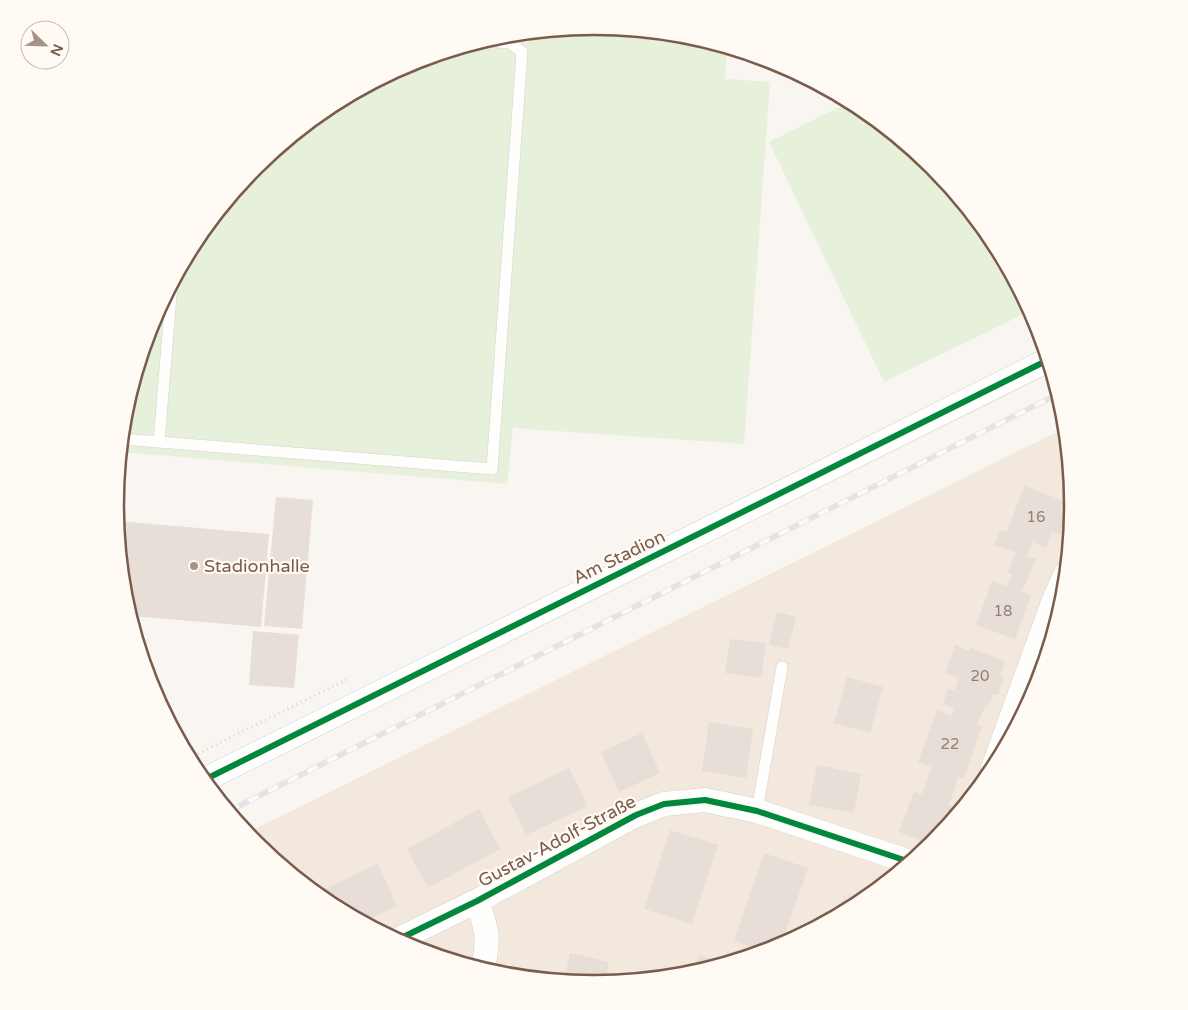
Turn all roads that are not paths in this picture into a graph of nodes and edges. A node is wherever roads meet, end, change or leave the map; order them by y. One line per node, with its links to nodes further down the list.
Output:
1 (509, 43): 5 (lane)
2 (171, 300): 5 (lane)
3 (1042, 363): 9 (street, Am Stadion)
4 (129, 440): 5 (lane)
5 (159, 442)
6 (1055, 599): 8 (street)
7 (782, 667): 10 (lane)
8 (1007, 729)
9 (211, 777)
10 (757, 812): 11 (street, Gustav-Adolf-Straße); 12 (street, Gustav-Adolf-Straße)
11 (902, 859)
12 (477, 901): 13 (street, Gustav-Adolf-Straße); 14 (street)
13 (406, 936)
14 (484, 962)

